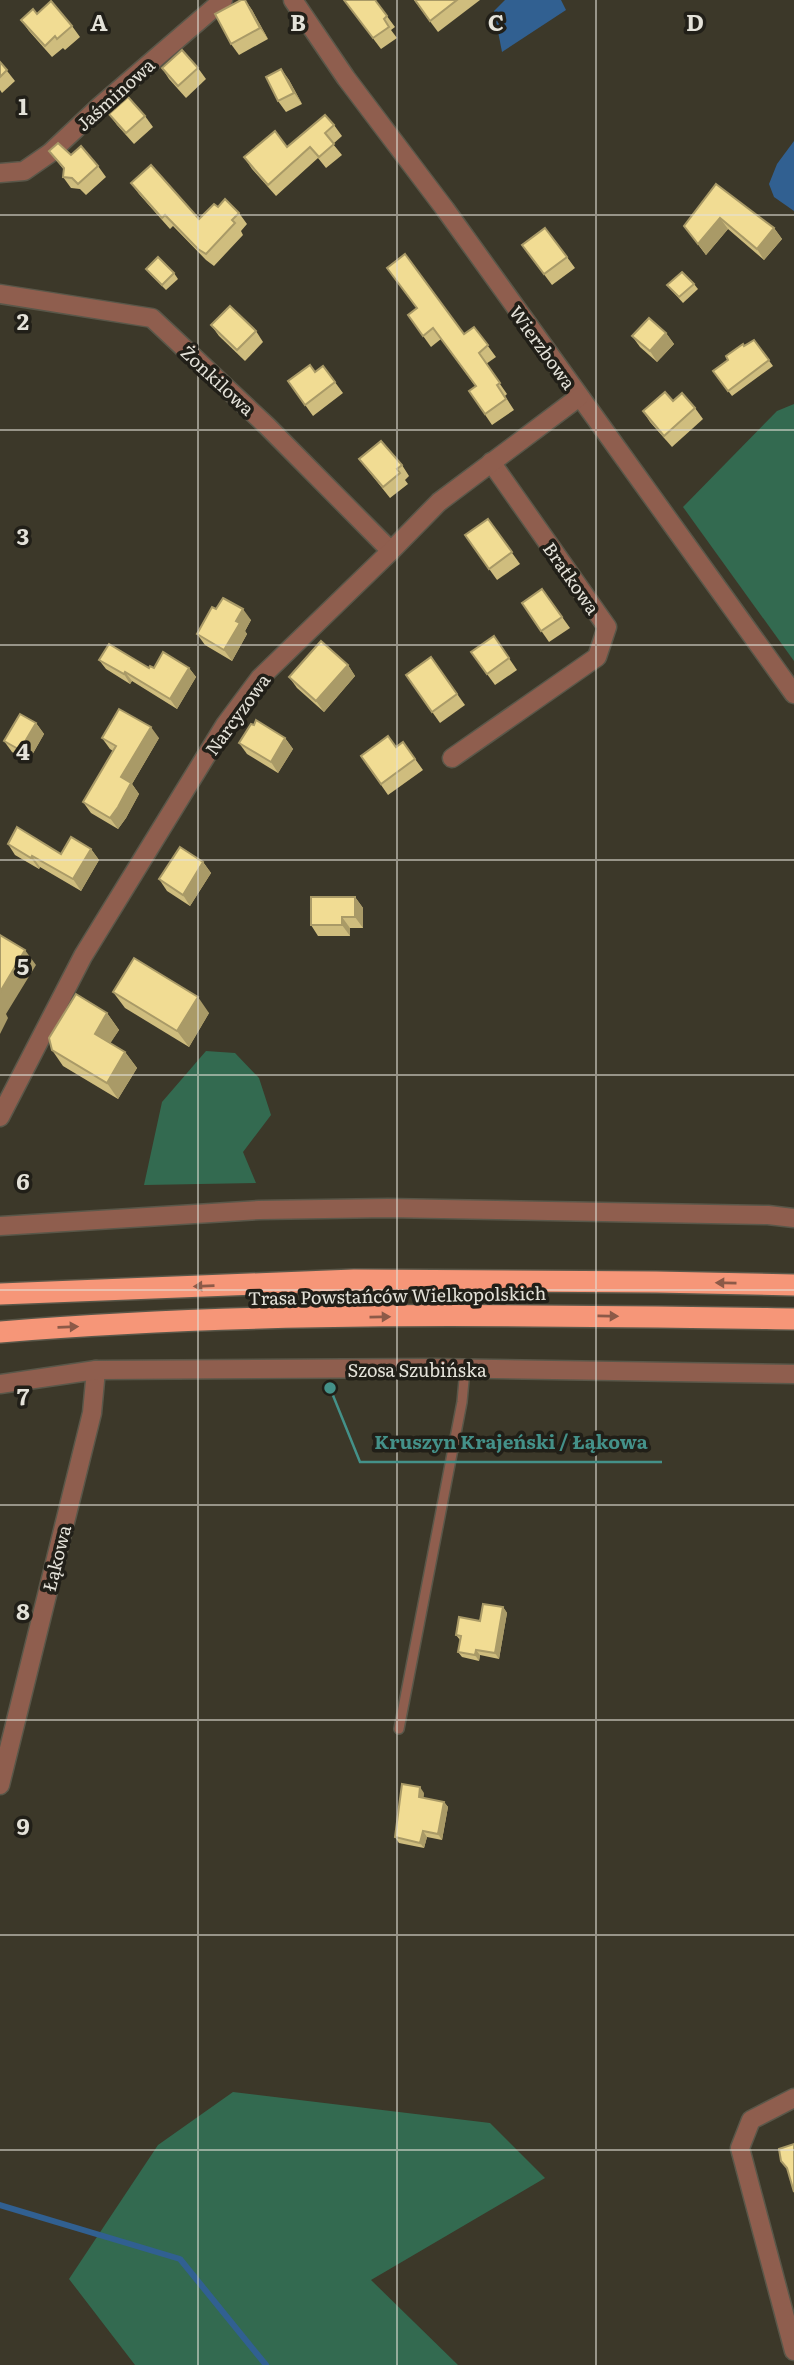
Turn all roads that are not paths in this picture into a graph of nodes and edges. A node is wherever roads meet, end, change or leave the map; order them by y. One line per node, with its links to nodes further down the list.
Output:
1 (223, 0): 3 (street, Jaśminowa)
2 (293, 0): 5 (street, Wierzbowa)
3 (0, 173)
4 (0, 294): 7 (street, Żonkilowa)
5 (579, 397): 6 (street, Narcyzowa); 8 (street, Wierzbowa)
6 (491, 462): 7 (street, Narcyzowa); 9 (street, Bratkowa)
7 (391, 551): 10 (street, Narcyzowa)
8 (794, 694)
9 (453, 758)
10 (0, 1118)
11 (794, 1218): 12 (street)
12 (0, 1226)
13 (794, 1285): 14 (highway, Trasa Powstańców Wielkopolskich, one-way to 14)
14 (0, 1294)
15 (794, 1319): 16 (highway, Trasa Powstańców Wielkopolskich, one-way to 15)
16 (0, 1332)
17 (465, 1369): 18 (street, Szosa Szubińska); 19 (street, Szosa Szubińska); 21 (lane)
18 (96, 1370): 20 (street, Szosa Szubińska); 22 (street, Łąkowa)
19 (794, 1374)
20 (0, 1384)
21 (399, 1729)
22 (0, 1786)
23 (794, 2098): 24 (street)
24 (794, 2351)

